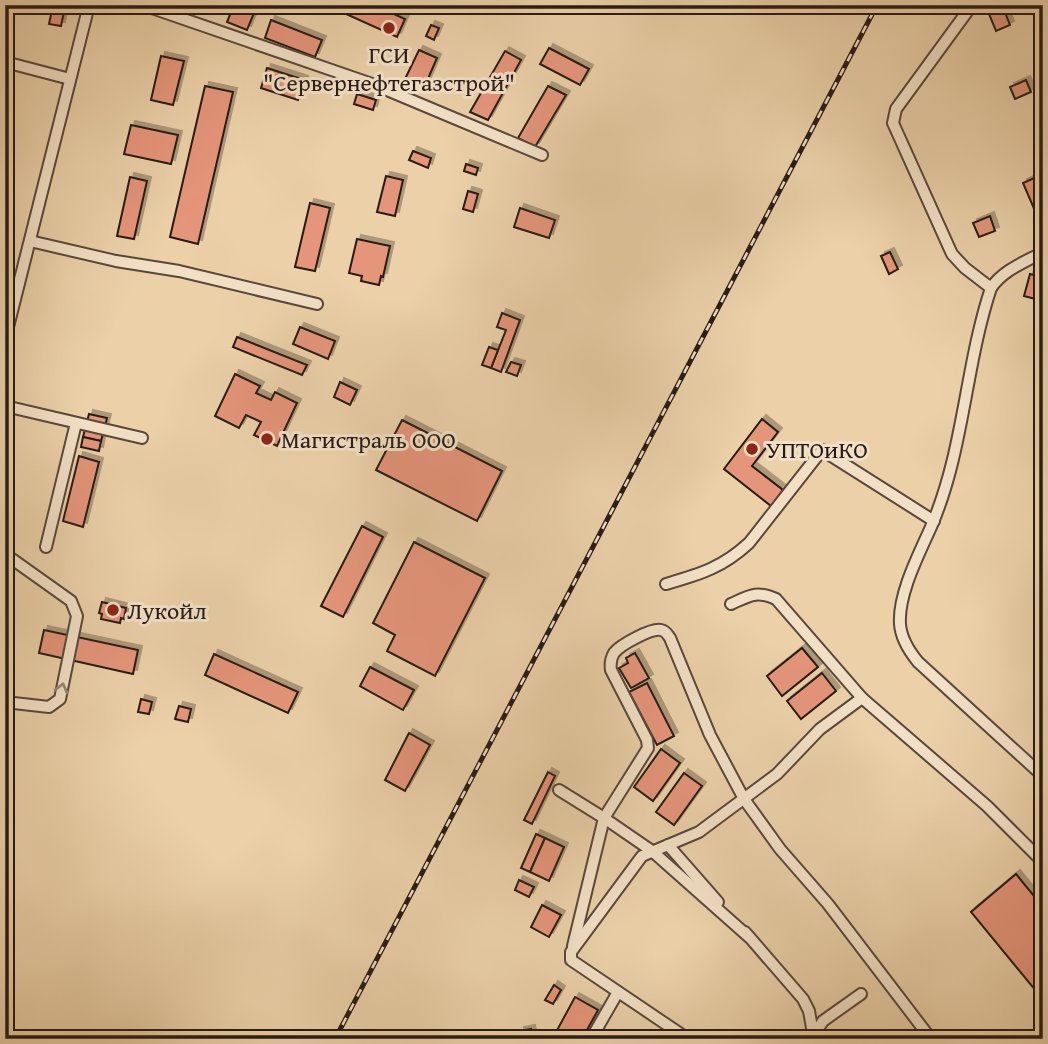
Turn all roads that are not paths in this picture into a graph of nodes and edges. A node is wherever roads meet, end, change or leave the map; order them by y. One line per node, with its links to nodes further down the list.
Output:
1 (89, 5): 5 (street)
2 (143, 5): 6 (street)
3 (972, 5): 9 (street)
4 (5, 62): 5 (street)
5 (70, 79): 7 (street)
6 (542, 155)
7 (30, 241): 10 (street); 11 (street)
8 (1043, 252): 9 (street)
9 (991, 288): 15 (street)
10 (317, 304)
11 (5, 339)
12 (5, 406): 13 (street)
13 (76, 422): 14 (street); 16 (street)
14 (142, 438)
15 (934, 522): 18 (street); 22 (street)
16 (46, 547)
17 (5, 554): 21 (street, one-way to 17)
18 (666, 584)
19 (731, 604): 20 (street)
20 (862, 698): 24 (street); 28 (street)
21 (5, 702)
22 (1043, 776)
23 (559, 790): 25 (street)
24 (744, 799): 25 (street); 26 (street); 36 (street)
25 (604, 818): 27 (street); 30 (street)
26 (668, 845): 27 (street); 29 (street)
27 (653, 851): 29 (street); 30 (street)
28 (1043, 862)
29 (749, 937): 33 (street)
30 (571, 952): 31 (street)
31 (618, 992): 34 (street); 35 (street)
32 (861, 994): 33 (street)
33 (813, 1038)
34 (591, 1039)
35 (688, 1039)
36 (931, 1039)

